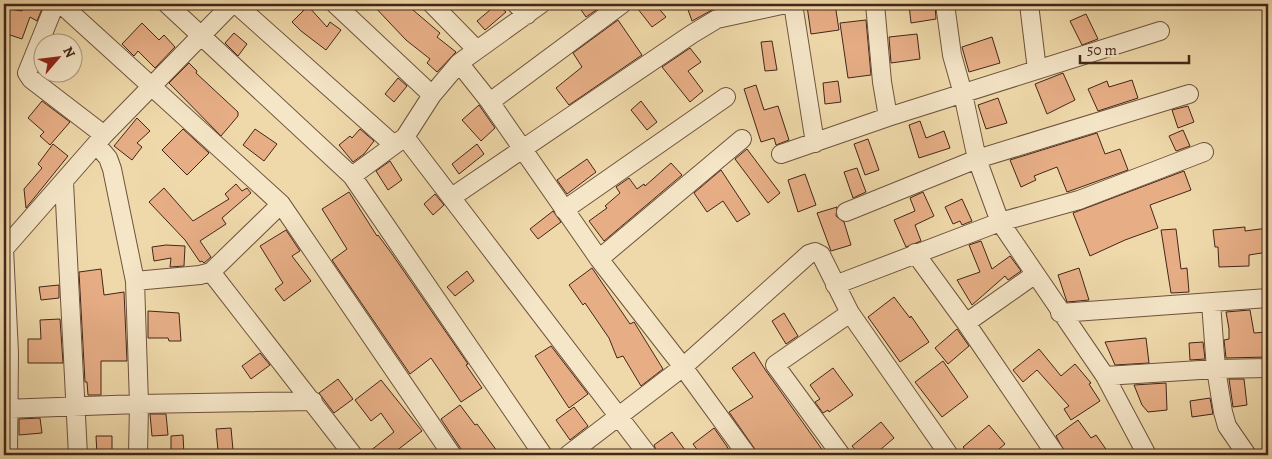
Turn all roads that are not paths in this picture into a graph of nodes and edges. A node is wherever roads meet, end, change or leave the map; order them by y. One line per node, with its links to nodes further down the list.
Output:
1 (55, 4): 27 (street)
2 (61, 4): 20 (street)
3 (167, 4): 16 (street)
4 (234, 4): 16 (street); 29 (street)
5 (335, 4): 23 (street)
6 (432, 4): 17 (street)
7 (541, 4): 14 (street)
8 (622, 4): 25 (street)
9 (786, 4): 31 (street)
10 (793, 4): 30 (street)
11 (875, 4): 26 (street)
12 (945, 4): 21 (street)
13 (1028, 4): 19 (street)
14 (522, 9): 17 (street)
15 (1160, 31): 19 (street)
16 (201, 34): 20 (street); 35 (street)
17 (476, 49): 18 (street)
18 (459, 62): 23 (street); 25 (street)
19 (1037, 70): 21 (street)
20 (153, 86): 27 (street); 38 (street)
21 (963, 94): 26 (street); 34 (street)
22 (1189, 94): 34 (street)
23 (432, 95): 29 (street)
24 (726, 97): 39 (street)
25 (490, 102): 31 (street)
26 (888, 117): 30 (street)
27 (100, 140): 36 (street); 46 (street)
28 (742, 140): 43 (street)
29 (399, 141): 35 (street); 37 (street)
30 (815, 143): 33 (street)
31 (522, 150): 37 (street); 39 (street)
32 (1204, 152): 41 (street)
33 (781, 154)
34 (977, 159): 40 (street); 41 (street)
35 (352, 176): 68 (street)
36 (64, 182): 53 (street); 60 (street)
37 (452, 197): 62 (street)
38 (281, 204): 44 (street); 67 (street)
39 (564, 210): 43 (street)
40 (846, 212)
41 (1000, 222): 42 (street); 45 (street)
42 (915, 253): 47 (street); 52 (street)
43 (599, 259): 54 (street)
44 (211, 272): 46 (street); 58 (street)
45 (1034, 274): 51 (street); 52 (street)
46 (135, 281): 59 (street)
47 (835, 285): 50 (street); 54 (street)
48 (1268, 298): 49 (street)
49 (1211, 303): 51 (street); 56 (street)
50 (850, 313): 72 (street); 73 (street)
51 (1060, 313): 57 (street)
52 (966, 323): 74 (street)
53 (6, 352): 61 (street)
54 (683, 367): 62 (street); 71 (street)
55 (1268, 368): 56 (street)
56 (1216, 369): 57 (street); 76 (street)
57 (1105, 376): 75 (street)
58 (313, 401): 59 (street); 66 (street)
59 (139, 404): 60 (street); 65 (street)
60 (77, 407): 61 (street); 64 (street)
61 (6, 409): 63 (street)
62 (619, 415): 69 (street); 70 (street)
63 (8, 455)
64 (78, 455)
65 (138, 455)
66 (353, 455)
67 (452, 455)
68 (543, 455)
69 (568, 455)
70 (648, 455)
71 (747, 455)
72 (841, 455)
73 (949, 455)
74 (1056, 455)
75 (1147, 455)
76 (1247, 455)

